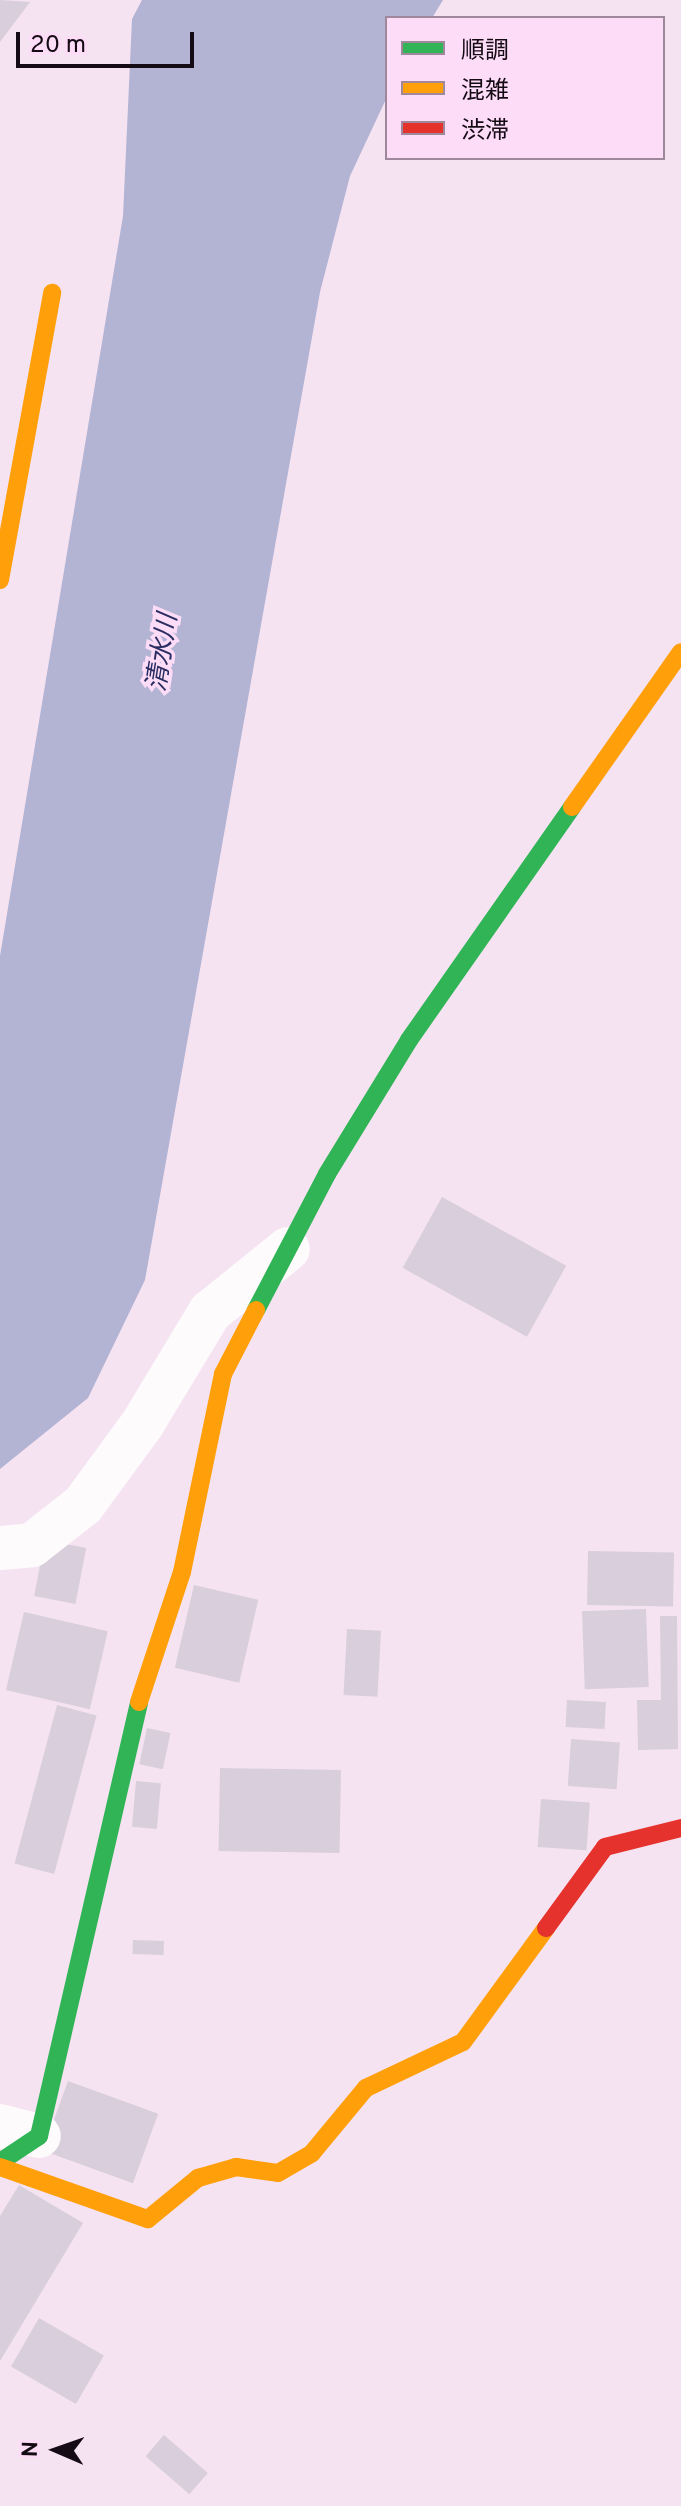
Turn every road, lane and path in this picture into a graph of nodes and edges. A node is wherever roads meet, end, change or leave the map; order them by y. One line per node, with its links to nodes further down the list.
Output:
1 (52, 293): 2 (street)
2 (0, 580)
3 (681, 652): 4 (street)
4 (288, 1249): 5 (street); 7 (street)
5 (0, 1548)
6 (681, 1828): 8 (street)
7 (20, 2131): 8 (street)
8 (0, 2165)

